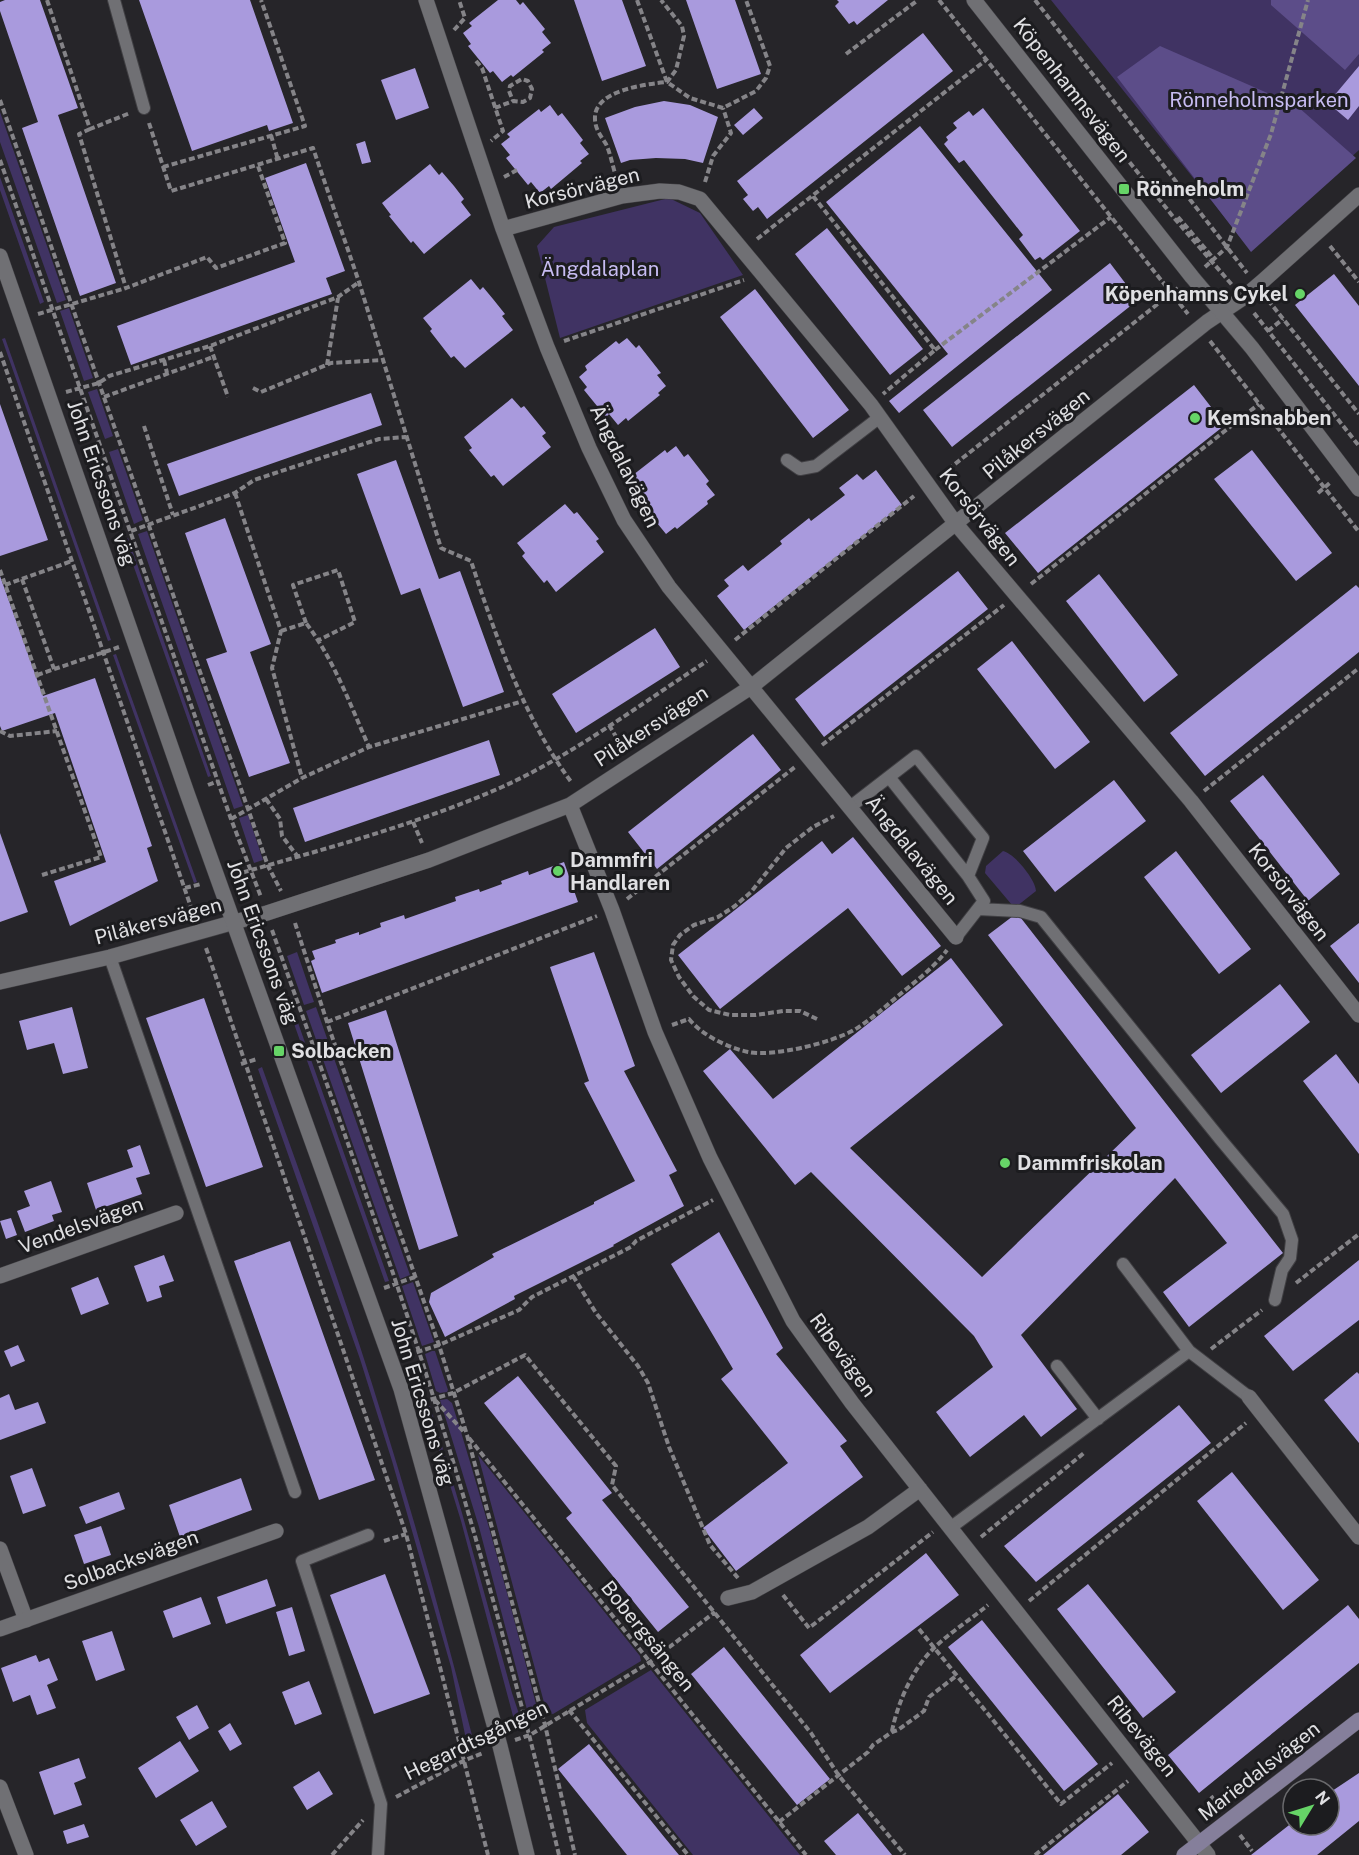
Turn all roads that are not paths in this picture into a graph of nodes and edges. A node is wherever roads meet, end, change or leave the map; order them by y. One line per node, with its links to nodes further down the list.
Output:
1 (114, 0): 4 (lane)
2 (426, 0): 6 (street, Ängdalavägen)
3 (974, 0): 8 (street, Köpenhamnsvägen)
4 (144, 108)
5 (1359, 195): 8 (street, Pilåkersvägen)
6 (503, 229): 9 (street, Korsörvägen); 13 (street, Ängdalavägen)
7 (0, 256): 19 (street, John Ericssons väg)
8 (1223, 312): 11 (street, Köpenhamnsvägen); 12 (street, Pilåkersvägen)
9 (875, 411): 10 (lane); 12 (street, Korsörvägen)
10 (787, 460)
11 (1359, 489)
12 (956, 524): 13 (street, Pilåkersvägen); 23 (street, Korsörvägen)
13 (751, 687): 15 (street, Pilåkersvägen); 16 (street, Ängdalavägen)
14 (889, 777): 16 (lane); 17 (lane); 17 (lane)
15 (576, 800): 19 (street, Pilåkersvägen); 32 (street, Ribevägen)
16 (850, 807): 20 (street, Ängdalavägen)
17 (968, 876): 18 (lane)
18 (978, 909): 20 (lane); 27 (lane)
19 (234, 923): 21 (street, Pilåkersvägen); 47 (street, John Ericssons väg)
20 (956, 937)
21 (110, 957): 22 (street, Pilåkersvägen); 33 (lane)
22 (0, 982)
23 (1359, 1015)
24 (176, 1213): 26 (street, Vendelsvägen)
25 (1123, 1264): 28 (lane)
26 (0, 1276)
27 (1275, 1300)
28 (1189, 1351): 30 (lane); 31 (lane)
29 (1057, 1366): 31 (lane)
30 (1249, 1397): 37 (street)
31 (1098, 1419): 34 (lane)
32 (920, 1489): 34 (street, Ribevägen); 39 (street)
33 (295, 1492)
34 (948, 1525): 44 (street, Ribevägen)
35 (276, 1531): 40 (street, Solbacksvägen)
36 (368, 1535): 46 (lane)
37 (1359, 1537)
38 (0, 1549): 40 (street)
39 (734, 1596)
40 (26, 1620): 41 (street, Solbacksvägen)
41 (0, 1629)
42 (1359, 1720): 44 (main road, Mariedalsvägen)
43 (0, 1787): 45 (street)
44 (1204, 1849): 48 (main road, Mariedalsvägen)
45 (26, 1855)
46 (378, 1855)
47 (527, 1855)
48 (1184, 1855)

